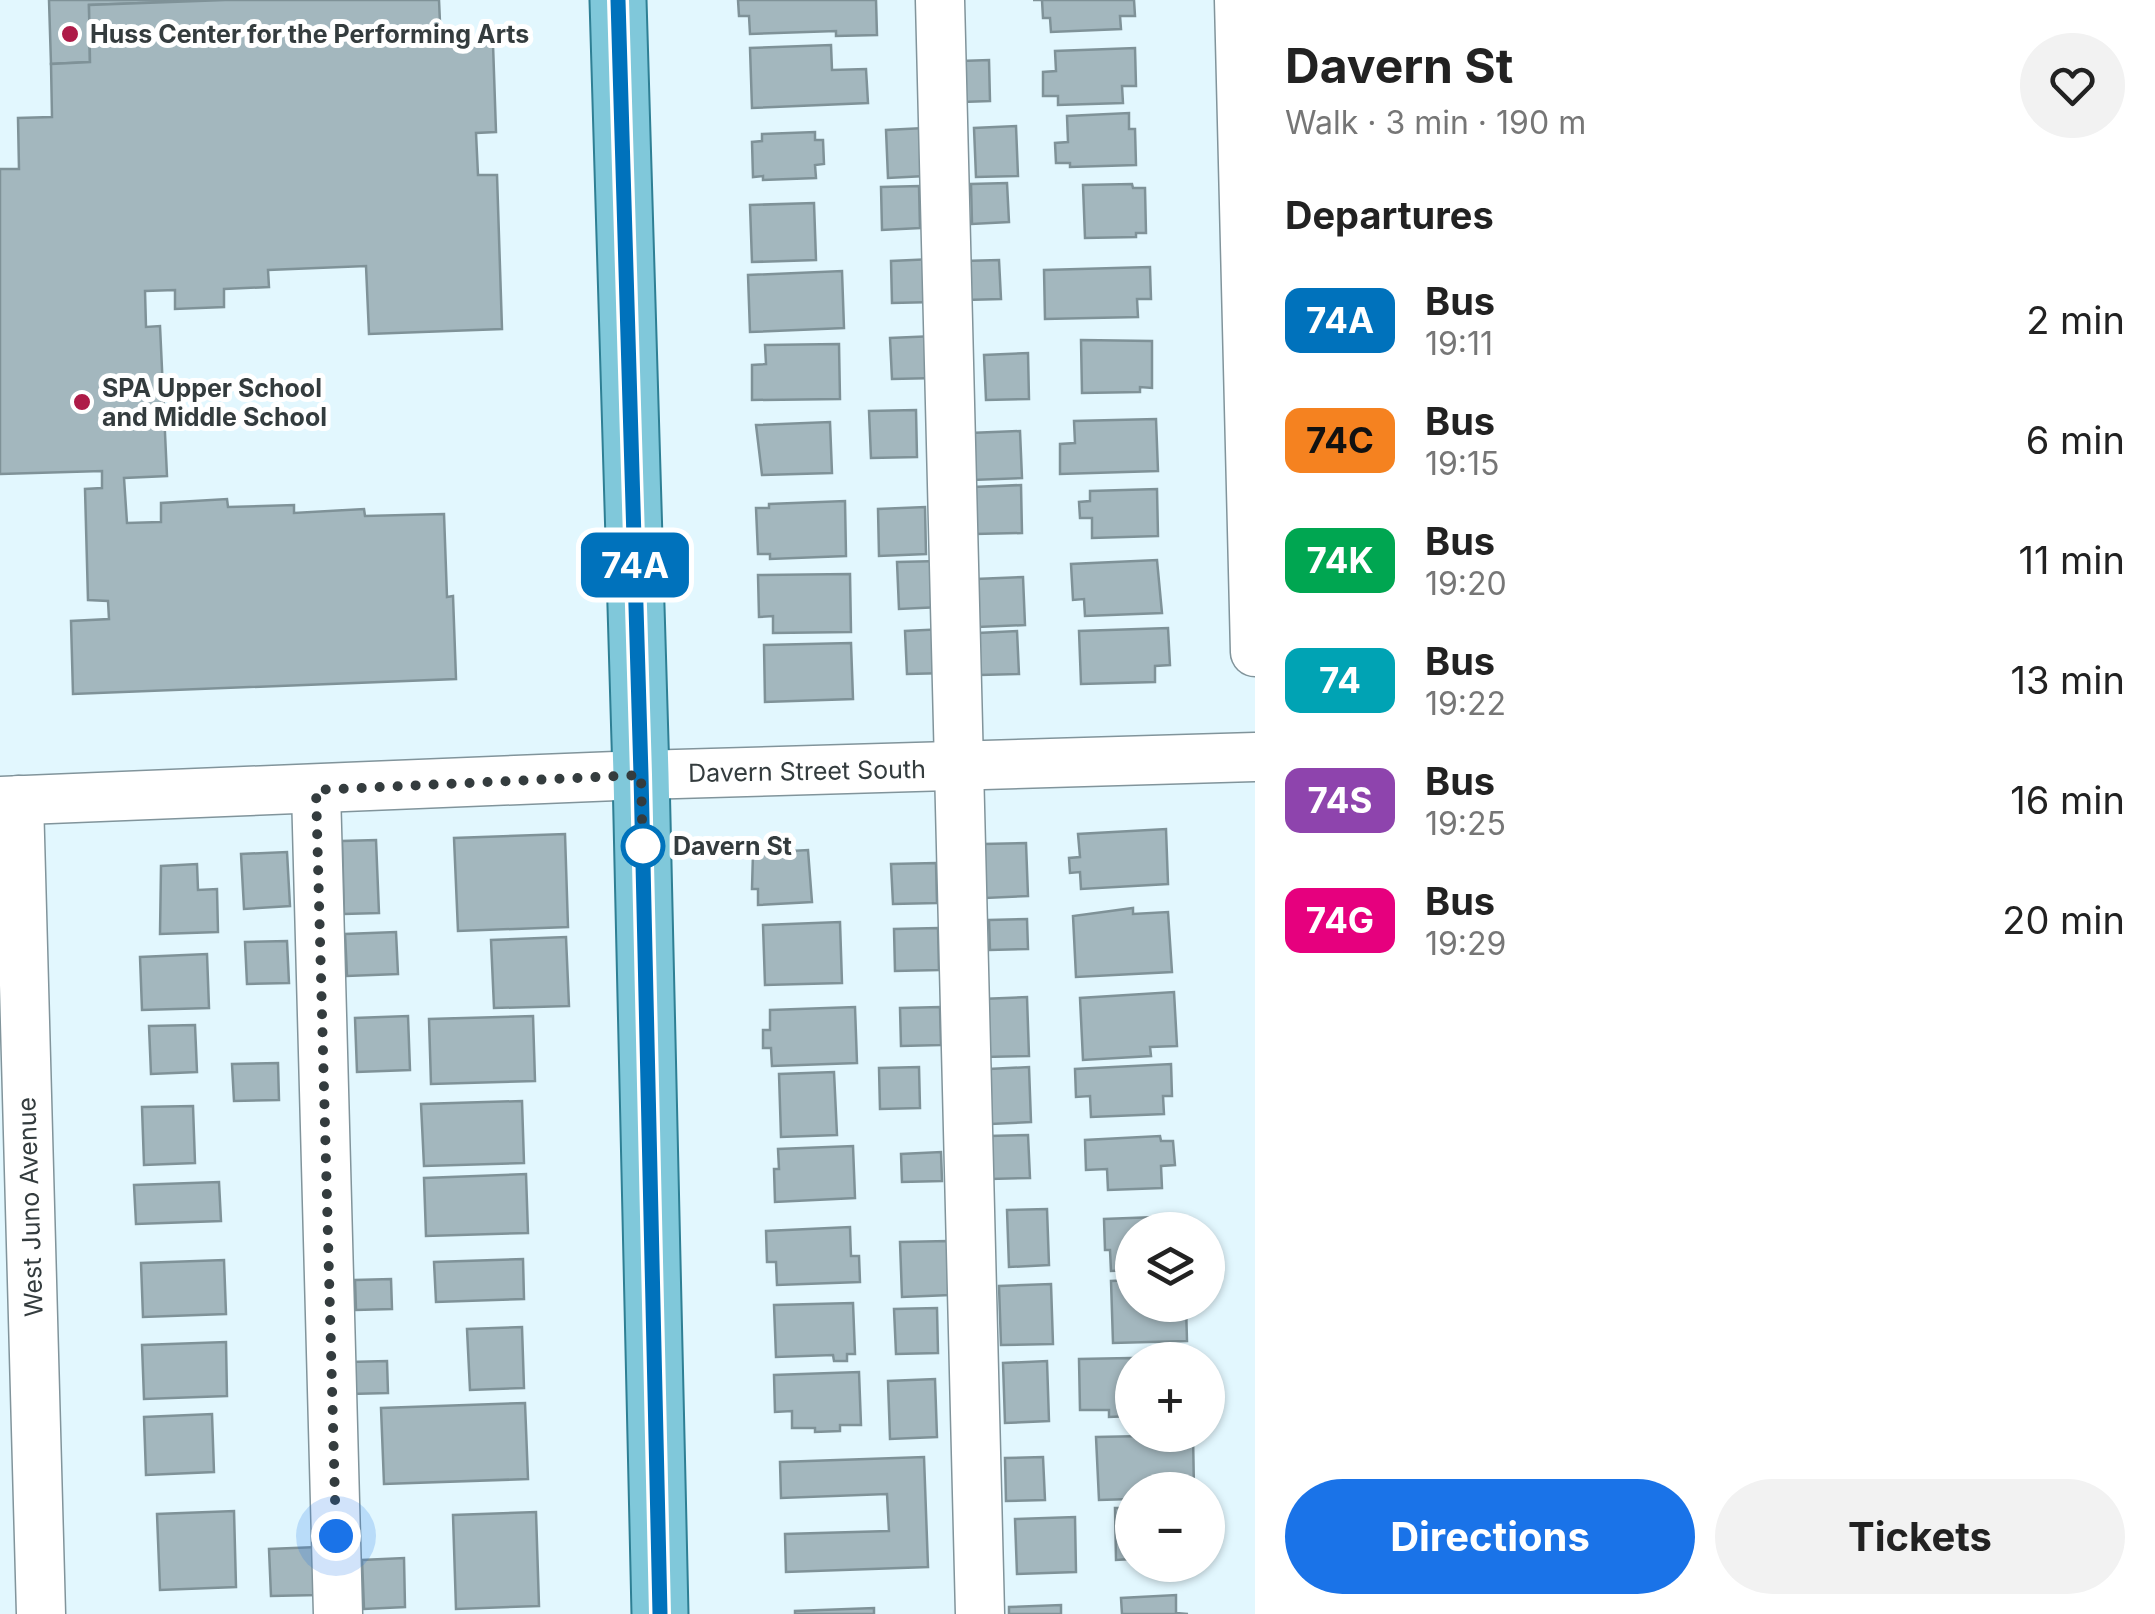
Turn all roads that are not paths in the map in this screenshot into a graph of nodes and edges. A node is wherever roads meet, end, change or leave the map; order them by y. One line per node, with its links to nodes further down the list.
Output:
1 (618, 0): 7 (main road)
2 (940, 0): 6 (street)
3 (1238, 0): 4 (street)
4 (1255, 652)
5 (1255, 757): 6 (street, Davern Street South)
6 (959, 768): 7 (street, Davern Street South); 13 (street)
7 (641, 775): 8 (street, Davern Street South); 12 (main road)
8 (316, 790): 9 (street, Davern Street South); 11 (street)
9 (10, 800): 10 (street, West Juno Avenue)
10 (41, 1614)
11 (338, 1614)
12 (660, 1614)
13 (980, 1614)

